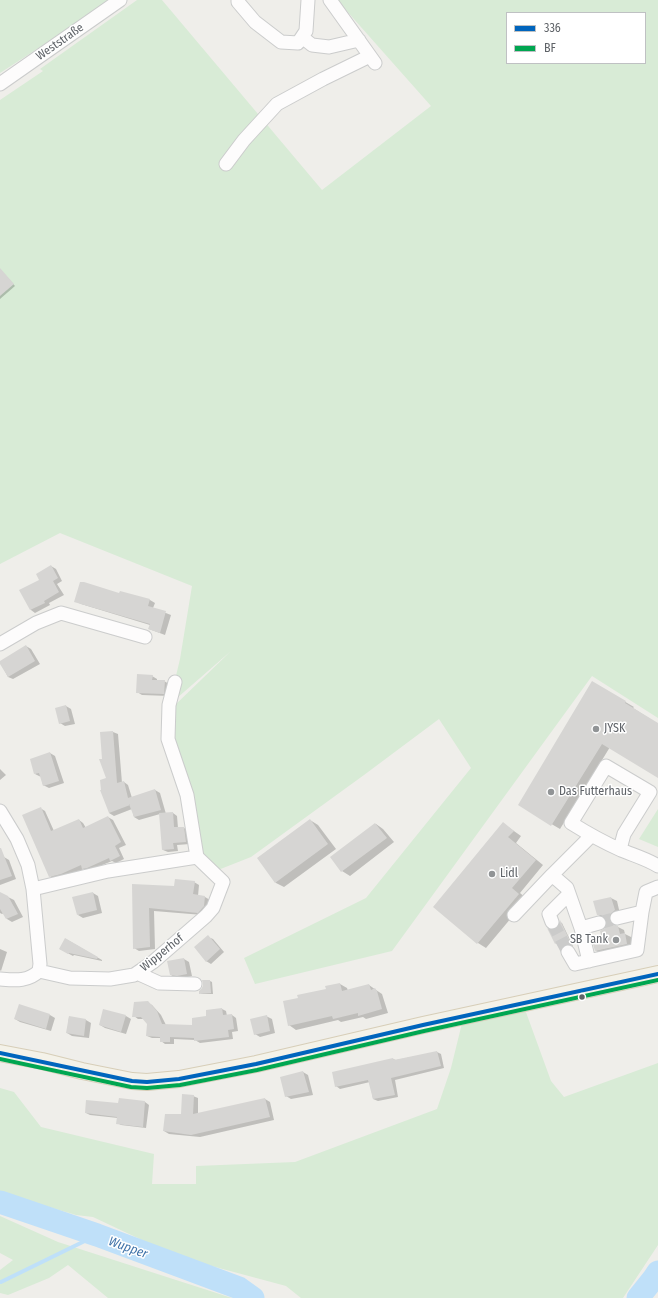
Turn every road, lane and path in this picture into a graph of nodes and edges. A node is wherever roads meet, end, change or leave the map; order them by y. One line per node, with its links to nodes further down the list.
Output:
1 (120, 0): 7 (street, Weststraße)
2 (238, 0): 5 (street)
3 (308, 0): 5 (street)
4 (330, 0): 6 (street)
5 (302, 37): 6 (street)
6 (359, 40): 8 (street)
7 (0, 84)
8 (226, 164)
9 (145, 637): 10 (street)
10 (0, 644)
11 (174, 682): 15 (street)
12 (0, 811): 19 (street)
13 (591, 836): 14 (street); 14 (street); 17 (street)
14 (620, 849): 16 (street)
15 (197, 857): 19 (street); 30 (street, Wipperhof)
16 (658, 866)
17 (552, 875): 20 (street); 22 (street)
18 (658, 887): 21 (street)
19 (33, 889): 29 (street)
20 (569, 894): 24 (street); 26 (street)
21 (642, 912): 23 (street); 28 (street)
22 (514, 915)
23 (617, 918)
24 (552, 922)
25 (599, 923): 26 (street)
26 (581, 928): 28 (street)
27 (568, 952): 28 (street)
28 (588, 961)
29 (39, 971): 30 (street, Wipperhof); 32 (street)
30 (137, 973): 33 (street)
31 (658, 974): 34 (main road)
32 (0, 979)
33 (195, 984)
34 (0, 1052)

